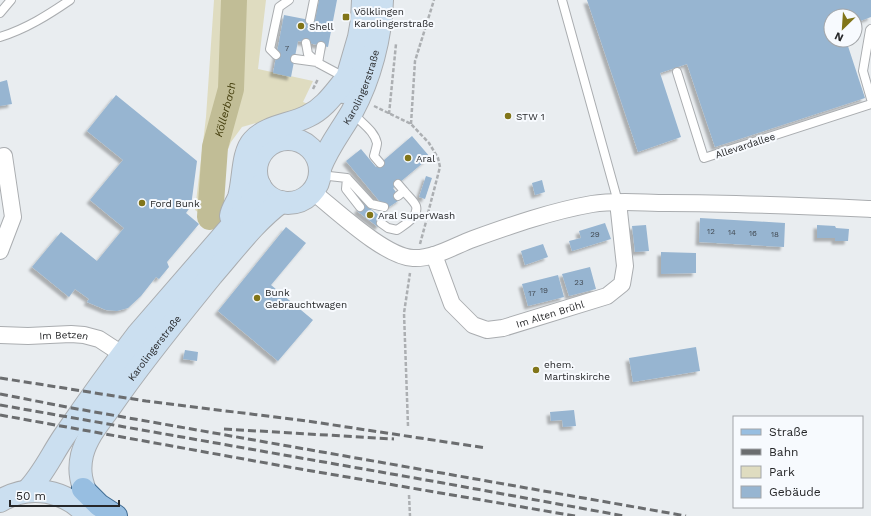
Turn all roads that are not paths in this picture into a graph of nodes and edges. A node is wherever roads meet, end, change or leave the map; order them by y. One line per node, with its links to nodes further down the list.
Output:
1 (11, 0): 8 (lane)
2 (70, 0): 11 (lane)
3 (289, 0): 14 (lane)
4 (314, 0): 9 (lane)
5 (363, 0): 18 (main road, Karolingerstraße)
6 (382, 0): 21 (main road, Karolingerstraße)
7 (562, 0): 30 (lane)
8 (0, 13)
9 (310, 20)
10 (871, 29): 19 (lane)
11 (0, 37)
12 (306, 43): 16 (lane)
13 (321, 46): 16 (lane)
14 (276, 55)
15 (295, 59): 16 (lane)
16 (318, 62): 18 (lane)
17 (677, 72): 20 (lane, Allevardallee)
18 (347, 78): 22 (main road, Karolingerstraße); 36 (main road)
19 (871, 99)
20 (871, 104)
21 (352, 112): 24 (lane); 25 (main road, Karolingerstraße)
22 (295, 140): 25 (main road); 28 (main road)
23 (0, 157): 34 (street)
24 (380, 163)
25 (318, 178): 26 (lane); 29 (main road); 38 (street)
26 (347, 178): 31 (lane); 32 (lane)
27 (398, 184): 35 (lane)
28 (260, 186): 29 (main road); 36 (main road, Karolingerstraße)
29 (281, 202): 41 (main road, Karolingerstraße)
30 (618, 202): 33 (street); 38 (street); 38 (street, Im Alten Brühl)
31 (360, 207)
32 (384, 207)
33 (871, 209)
34 (7, 214): 37 (street)
35 (381, 223)
36 (230, 229): 40 (main road, Karolingerstraße)
37 (0, 251)
38 (434, 255)
39 (0, 335): 40 (street, Im Betzen)
40 (122, 354): 42 (main road, Karolingerstraße)
41 (84, 489): 45 (main road, Karolingerstraße); 46 (main road)
42 (27, 491): 43 (main road); 44 (main road)
43 (0, 501)
44 (88, 516)
45 (94, 516)
46 (116, 516)

